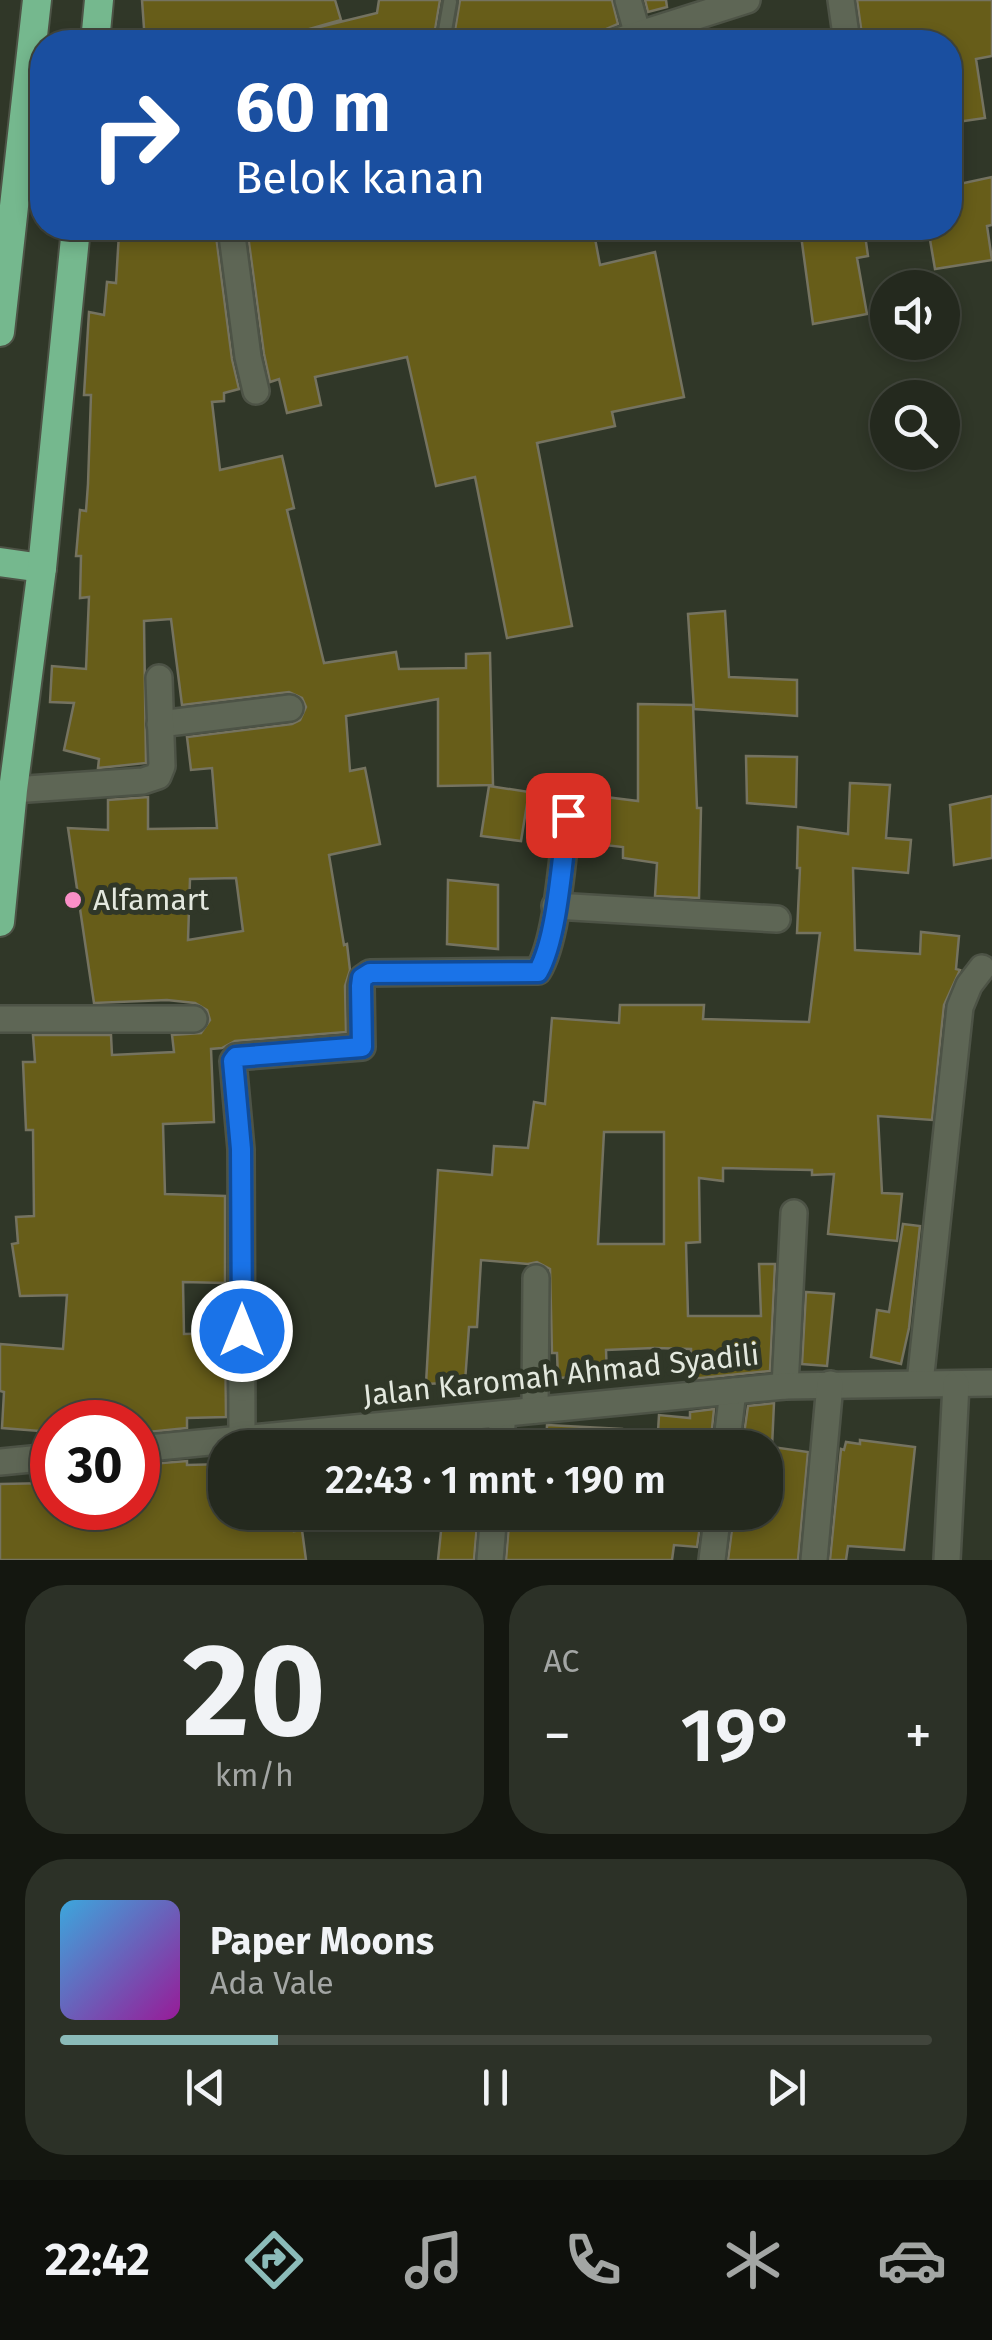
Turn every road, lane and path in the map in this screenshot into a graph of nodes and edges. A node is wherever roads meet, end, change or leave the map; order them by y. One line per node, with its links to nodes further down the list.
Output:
1 (37, 0): 7 (highway)
2 (99, 0): 8 (highway)
3 (628, 0): 10 (street)
4 (747, 0): 11 (street)
5 (842, 0): 12 (street)
6 (450, 2): 9 (lane)
7 (34, 30)
8 (96, 30)
9 (445, 30)
10 (626, 30)
11 (654, 30)
12 (845, 30)
13 (30, 63): 16 (highway)
14 (75, 240): 19 (highway)
15 (232, 240): 17 (street)
16 (0, 332)
17 (256, 391)
18 (0, 562): 19 (highway)
19 (42, 568): 23 (highway)
20 (159, 678): 22 (street)
21 (290, 708): 22 (street)
22 (160, 724): 23 (street)
23 (13, 790): 27 (highway)
24 (568, 815): 25 (street)
25 (555, 906): 26 (street); 41 (street)
26 (777, 919)
27 (0, 922)
28 (982, 968): 33 (street)
29 (0, 1019): 30 (street)
30 (194, 1019)
31 (794, 1213): 37 (street)
32 (536, 1278): 39 (street)
33 (920, 1383): 35 (street, Jalan Karomah Ahmad Syadili); 36 (street, Jalan Karomah Ahmad Syadili)
34 (992, 1383): 36 (street, Jalan Karomah Ahmad Syadili)
35 (830, 1384): 37 (street, Jalan Karomah Ahmad Syadili); 53 (street)
36 (956, 1384): 54 (street)
37 (784, 1386): 38 (street, Jalan Karomah Ahmad Syadili)
38 (733, 1391): 39 (street, Jalan Karomah Ahmad Syadili); 44 (street)
39 (535, 1410): 40 (street, Jalan Karomah Ahmad Syadili)
40 (503, 1414): 42 (street, Jalan Karomah Ahmad Syadili); 43 (street)
41 (242, 1430)
42 (342, 1430)
43 (502, 1430)
44 (728, 1430)
45 (208, 1443): 46 (street, Jalan Karomah Ahmad Syadili)
46 (160, 1447)
47 (30, 1459): 48 (street)
48 (0, 1462)
49 (492, 1530): 51 (street)
50 (716, 1530): 52 (street)
51 (490, 1560)
52 (712, 1560)
53 (814, 1560)
54 (948, 1560)

